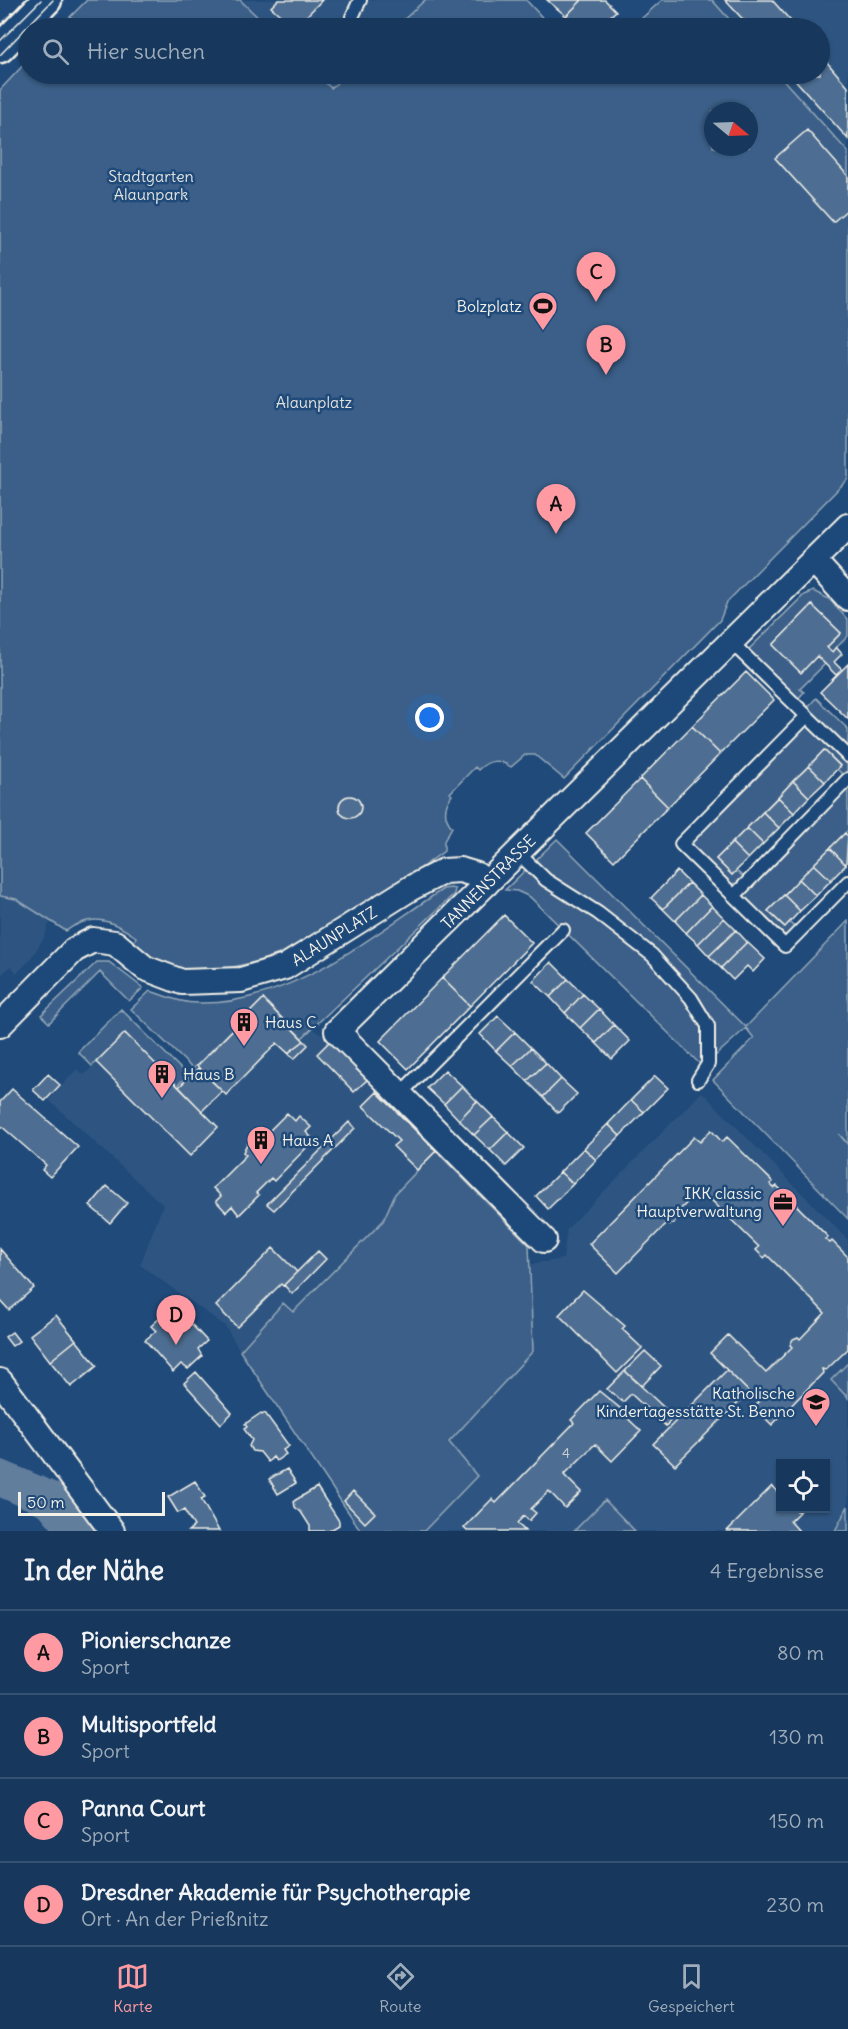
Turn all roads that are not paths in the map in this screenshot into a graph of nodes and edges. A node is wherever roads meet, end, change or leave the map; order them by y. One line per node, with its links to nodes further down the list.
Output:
1 (47, 0): 4 (street)
2 (360, 0): 3 (lane)
3 (352, 17)
4 (29, 18)
5 (18, 30): 6 (street)
6 (0, 48)
7 (848, 526): 8 (street, TANNENSTRASSE)
8 (814, 561): 9 (street); 10 (street, TANNENSTRASSE)
9 (848, 598)
10 (731, 642): 11 (lane); 14 (street, TANNENSTRASSE)
11 (807, 716): 12 (lane); 17 (lane)
12 (848, 756)
13 (848, 779): 17 (lane)
14 (518, 853): 16 (street, TANNENSTRASSE); 20 (lane)
15 (848, 882): 17 (lane)
16 (486, 884): 19 (street, ALAUNPLATZ); 21 (street, TANNENSTRASSE)
17 (734, 896)
18 (563, 930): 21 (lane)
19 (0, 1025)
20 (698, 1080)
21 (400, 1094): 22 (street, TANNENSTRASSE)
22 (544, 1240)
23 (0, 1381): 24 (street)
24 (112, 1531)

